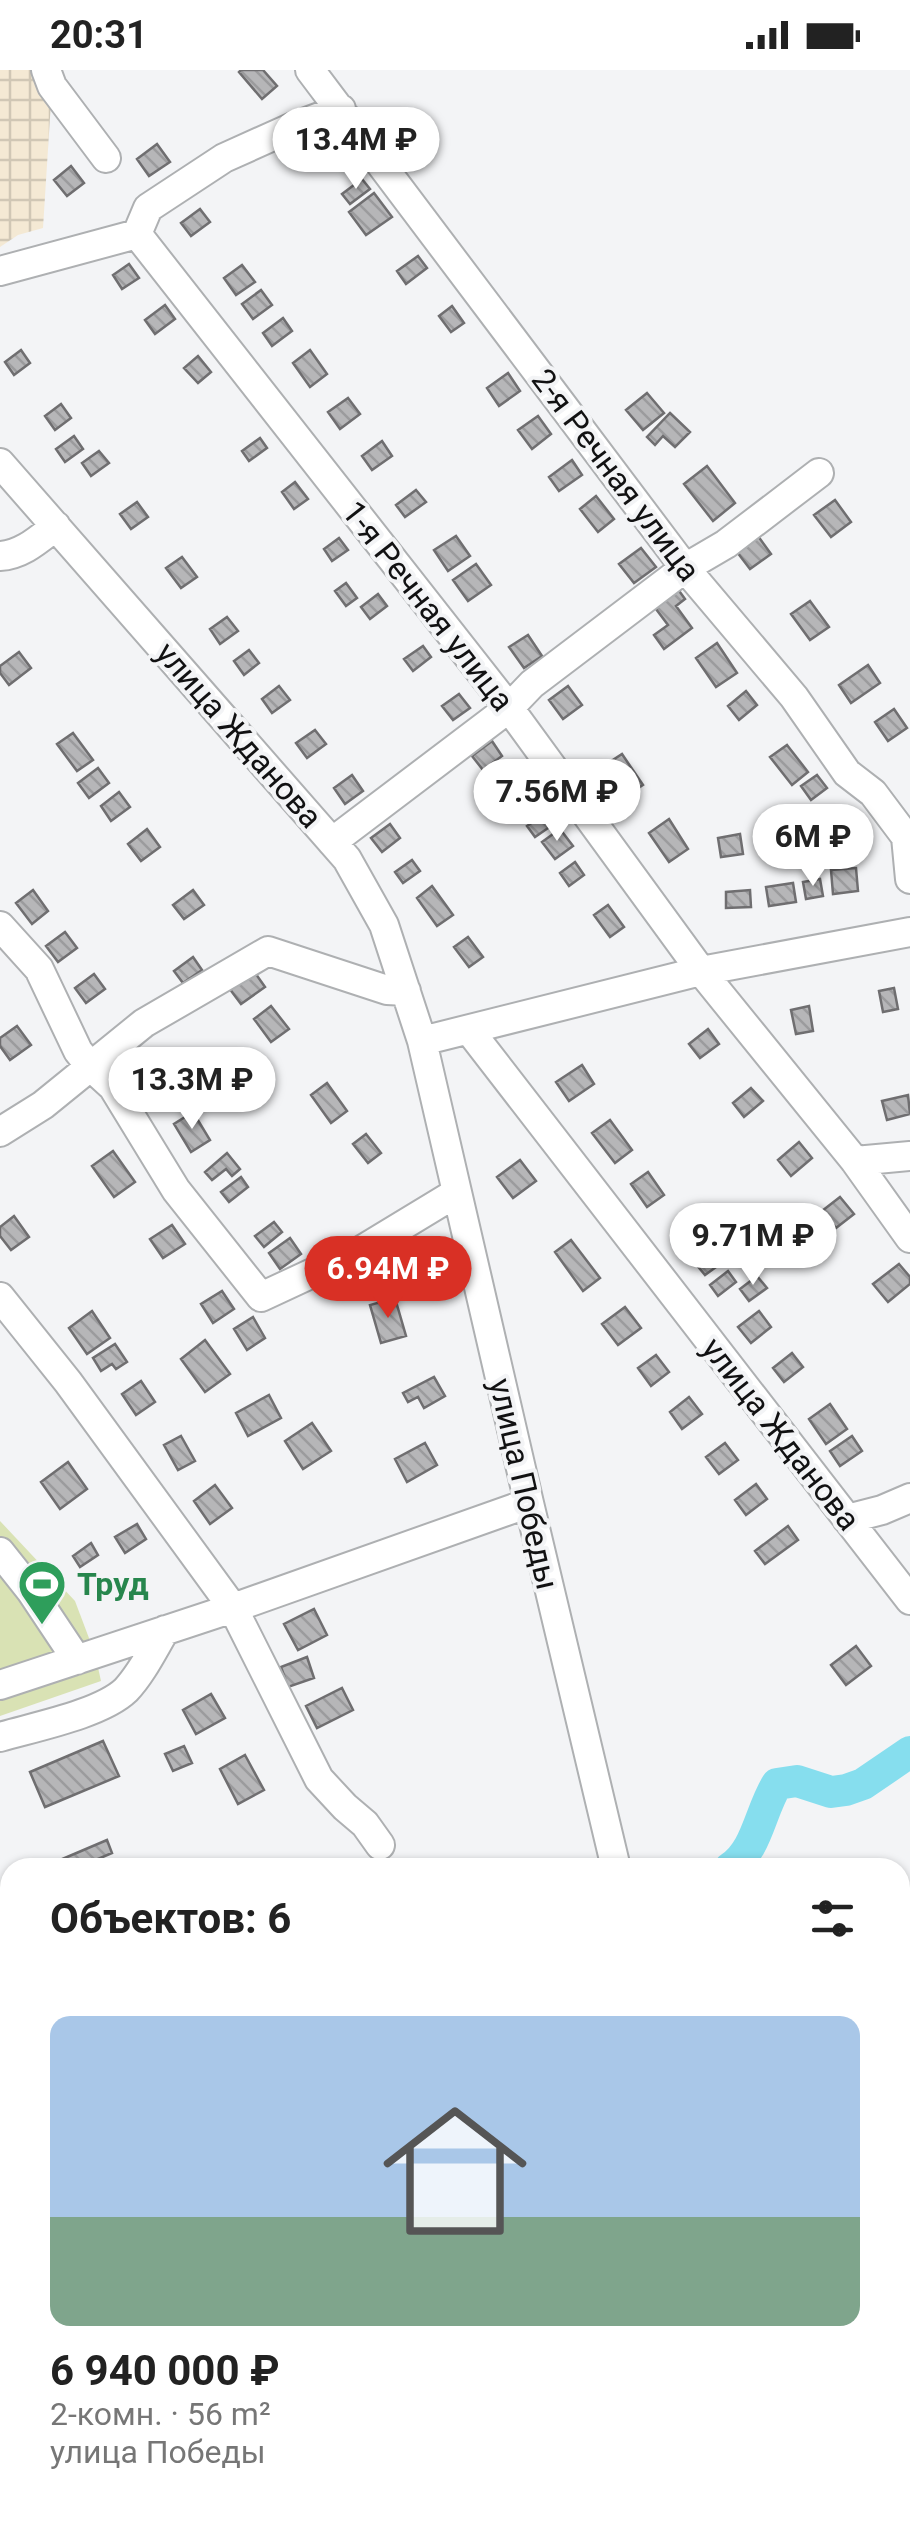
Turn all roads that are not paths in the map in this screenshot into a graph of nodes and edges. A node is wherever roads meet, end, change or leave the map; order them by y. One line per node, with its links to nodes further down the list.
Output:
1 (46, 70): 4 (street)
2 (310, 70): 3 (street, 2-я Речная улица)
3 (340, 109): 5 (street); 11 (street, 2-я Речная улица)
4 (106, 158)
5 (137, 234): 6 (street); 12 (street, 1-я Речная улица)
6 (1, 266)
7 (0, 463): 9 (street, улица Жданова)
8 (818, 473): 11 (street)
9 (56, 526): 10 (street); 13 (street, улица Жданова)
10 (0, 556)
11 (685, 568): 12 (street); 14 (street, 2-я Речная улица)
12 (509, 708): 13 (street); 17 (street, 1-я Речная улица)
13 (332, 842): 18 (street, улица Жданова)
14 (910, 880)
15 (0, 926): 21 (street)
16 (910, 932): 17 (street)
17 (701, 971): 19 (street); 24 (street, 1-я Речная улица)
18 (406, 991): 20 (street, улица Жданова); 21 (street)
19 (469, 1030): 20 (street); 30 (street, улица Жданова)
20 (422, 1042): 25 (street, улица Победы)
21 (90, 1066): 22 (street); 25 (street)
22 (0, 1132)
23 (910, 1156): 24 (street)
24 (855, 1162): 26 (street, 1-я Речная улица)
25 (456, 1193): 29 (street, улица Победы)
26 (910, 1238)
27 (0, 1297): 33 (street)
28 (910, 1498): 30 (street)
29 (529, 1504): 33 (street); 39 (street, улица Победы)
30 (847, 1519): 32 (street, улица Жданова)
31 (0, 1552): 35 (street)
32 (910, 1600)
33 (233, 1608): 34 (street); 38 (street)
34 (165, 1630): 35 (street); 37 (street)
35 (86, 1657): 36 (street)
36 (0, 1685)
37 (0, 1737)
38 (380, 1844)
39 (614, 1858)

